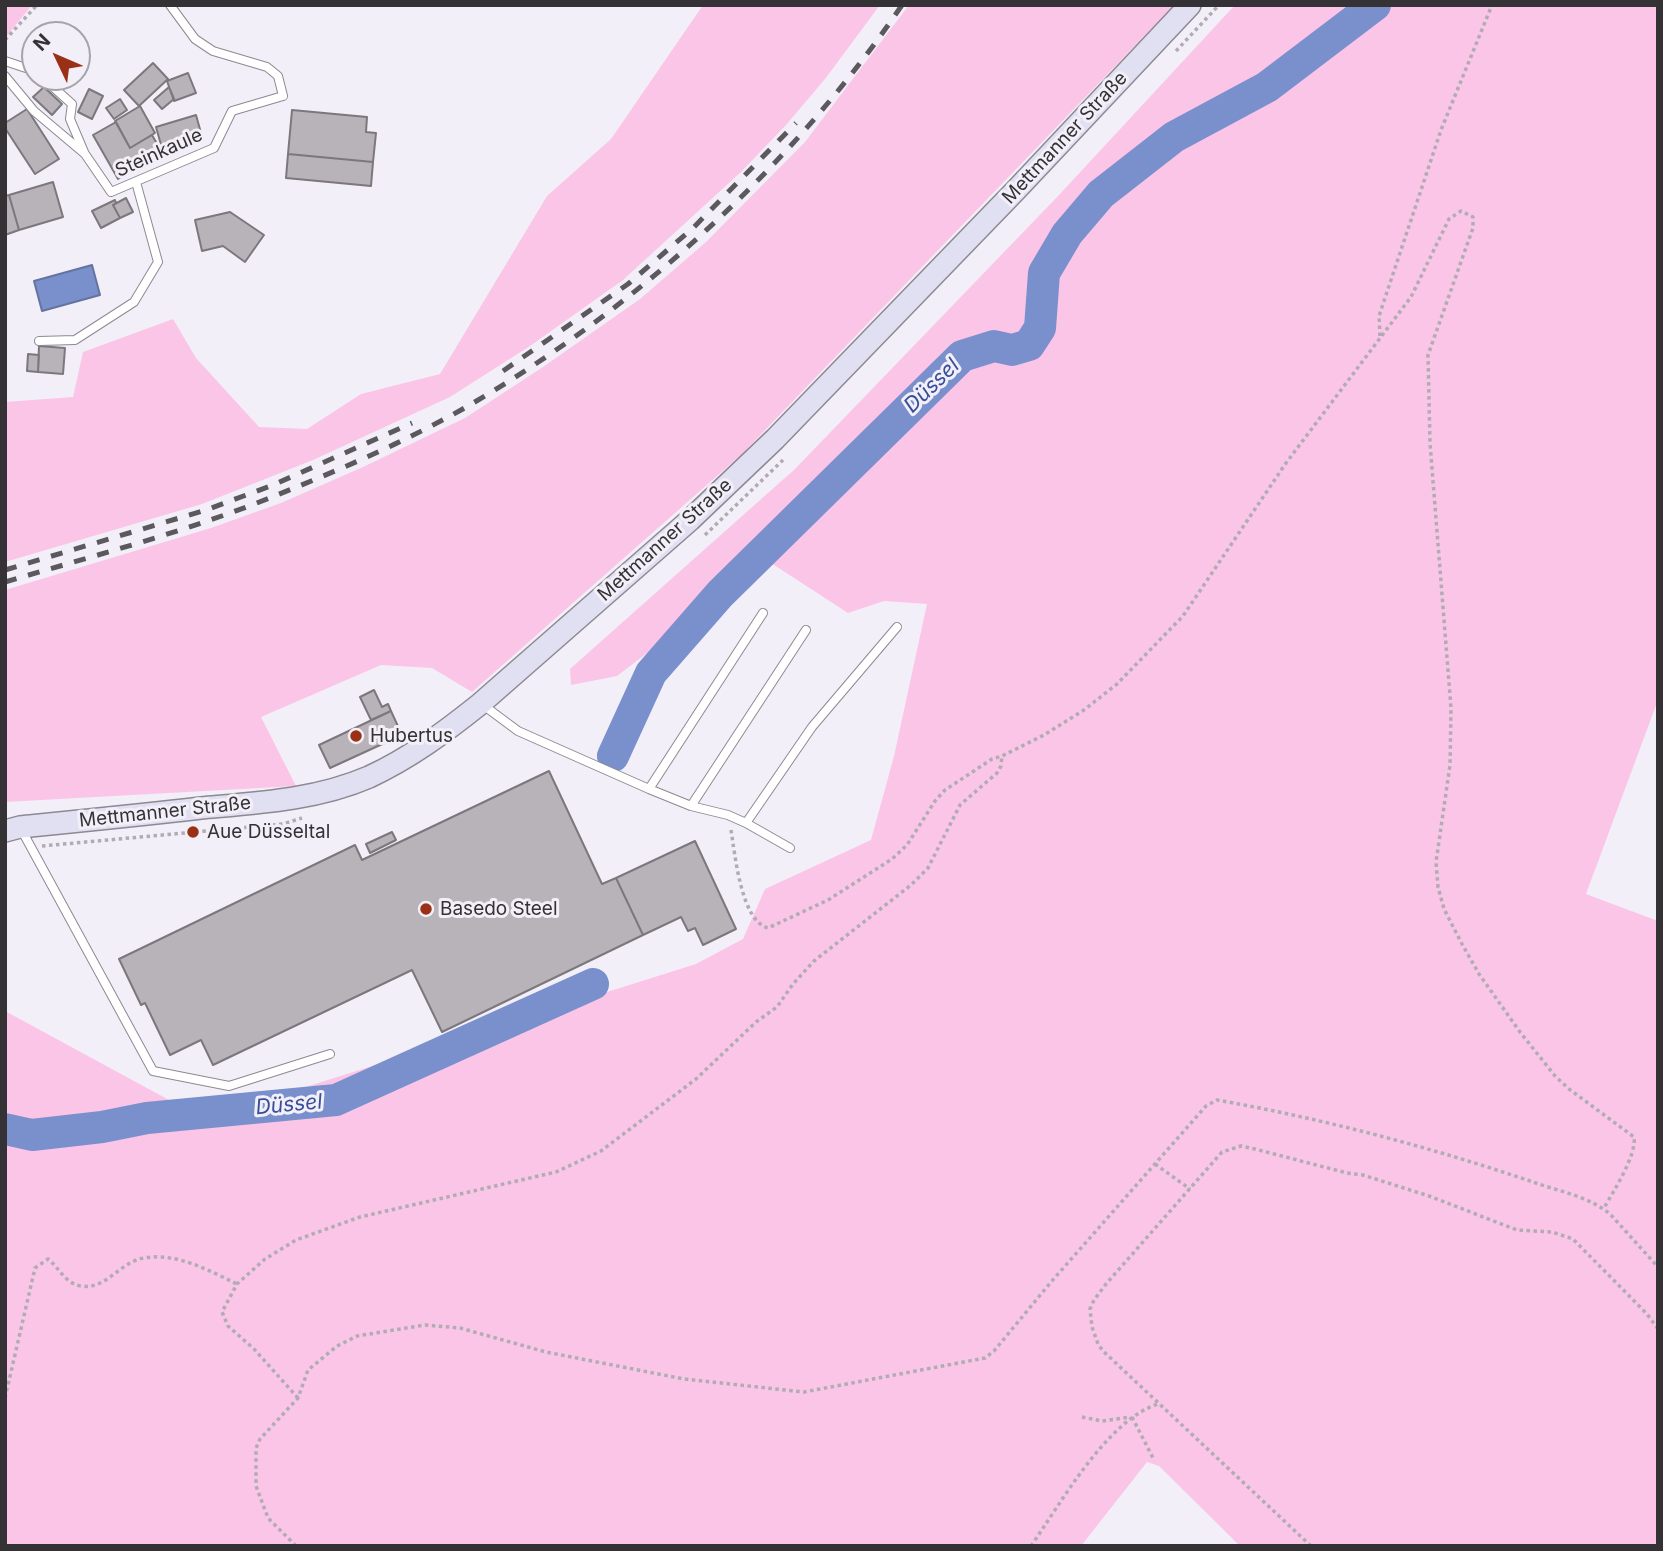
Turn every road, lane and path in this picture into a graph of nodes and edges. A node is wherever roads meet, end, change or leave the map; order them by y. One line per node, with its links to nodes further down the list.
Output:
1 (37, 5): 6 (path)
2 (170, 5): 11 (lane, Steinkaule)
3 (1190, 5): 19 (main road, Mettmanner Straße)
4 (1219, 5): 7 (path)
5 (1492, 5): 12 (path)
6 (5, 40)
7 (1171, 55)
8 (5, 76): 10 (lane, Steinkaule)
9 (57, 91): 10 (lane)
10 (85, 154): 11 (lane, Steinkaule)
11 (136, 182): 13 (lane)
12 (1380, 336): 20 (path); 32 (path)
13 (38, 341)
14 (789, 454): 15 (path)
15 (696, 543)
16 (763, 613): 21 (lane)
17 (897, 627): 25 (lane)
18 (806, 630): 22 (lane)
19 (480, 704): 21 (lane); 26 (main road, Mettmanner Straße)
20 (1002, 757): 24 (path); 34 (path)
21 (649, 789): 22 (lane)
22 (691, 806): 24 (lane)
23 (307, 816): 27 (path)
24 (728, 816): 25 (lane)
25 (746, 823): 28 (lane)
26 (13, 829): 27 (lane)
27 (30, 848): 29 (lane)
28 (790, 848)
29 (330, 1054)
30 (1155, 1164): 31 (path); 32 (path); 37 (path)
31 (1190, 1189): 35 (path); 38 (path)
32 (1604, 1208): 33 (path)
33 (1658, 1267)
34 (237, 1284): 36 (path); 37 (path)
35 (1658, 1329)
36 (5, 1398)
37 (298, 1398): 42 (path)
38 (1158, 1404): 40 (path); 44 (path)
39 (1082, 1417): 40 (path)
40 (1132, 1417): 41 (path); 43 (path)
41 (1153, 1458)
42 (296, 1546)
43 (1031, 1546)
44 (1311, 1546)

